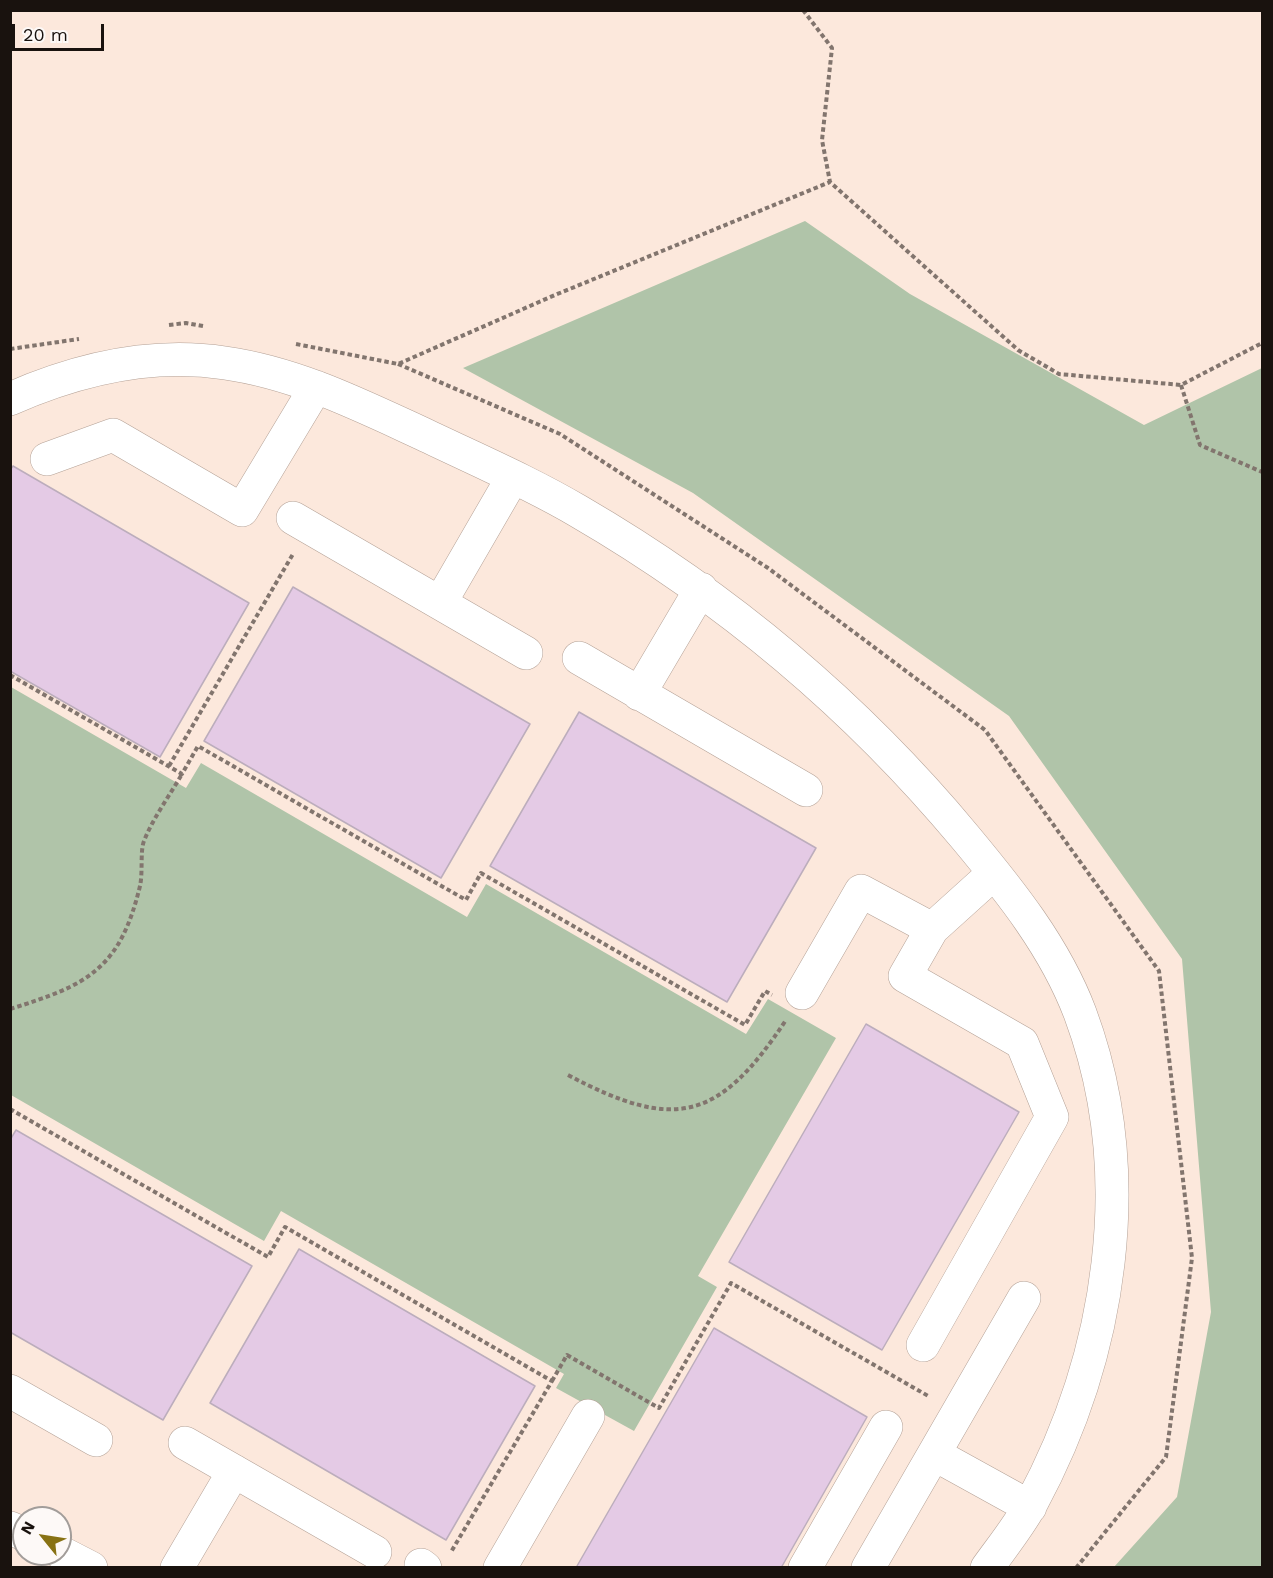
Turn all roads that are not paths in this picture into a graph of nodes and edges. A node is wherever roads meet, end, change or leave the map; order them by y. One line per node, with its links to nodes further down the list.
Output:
1 (316, 387): 2 (street); 3 (street); 4 (street)
2 (10, 399)
3 (47, 459)
4 (513, 477): 6 (street); 7 (street)
5 (301, 523): 7 (street)
6 (701, 589): 10 (street); 12 (street)
7 (440, 603): 8 (street)
8 (526, 653)
9 (579, 658): 10 (street)
10 (639, 693): 11 (street)
11 (806, 789)
12 (994, 873): 13 (street); 24 (street)
13 (932, 929): 14 (street); 16 (street)
14 (797, 1001)
15 (1024, 1298): 22 (street)
16 (923, 1345)
17 (14, 1400): 20 (street)
18 (588, 1416): 29 (street)
19 (886, 1427): 30 (street)
20 (96, 1440)
21 (185, 1443): 23 (street)
22 (934, 1454): 24 (street); 31 (street)
23 (234, 1471): 25 (street); 28 (street)
24 (1030, 1507): 32 (street)
25 (375, 1552)
26 (72, 1558): 27 (street)
27 (91, 1568)
28 (177, 1568)
29 (500, 1568)
30 (805, 1568)
31 (868, 1568)
32 (987, 1568)

